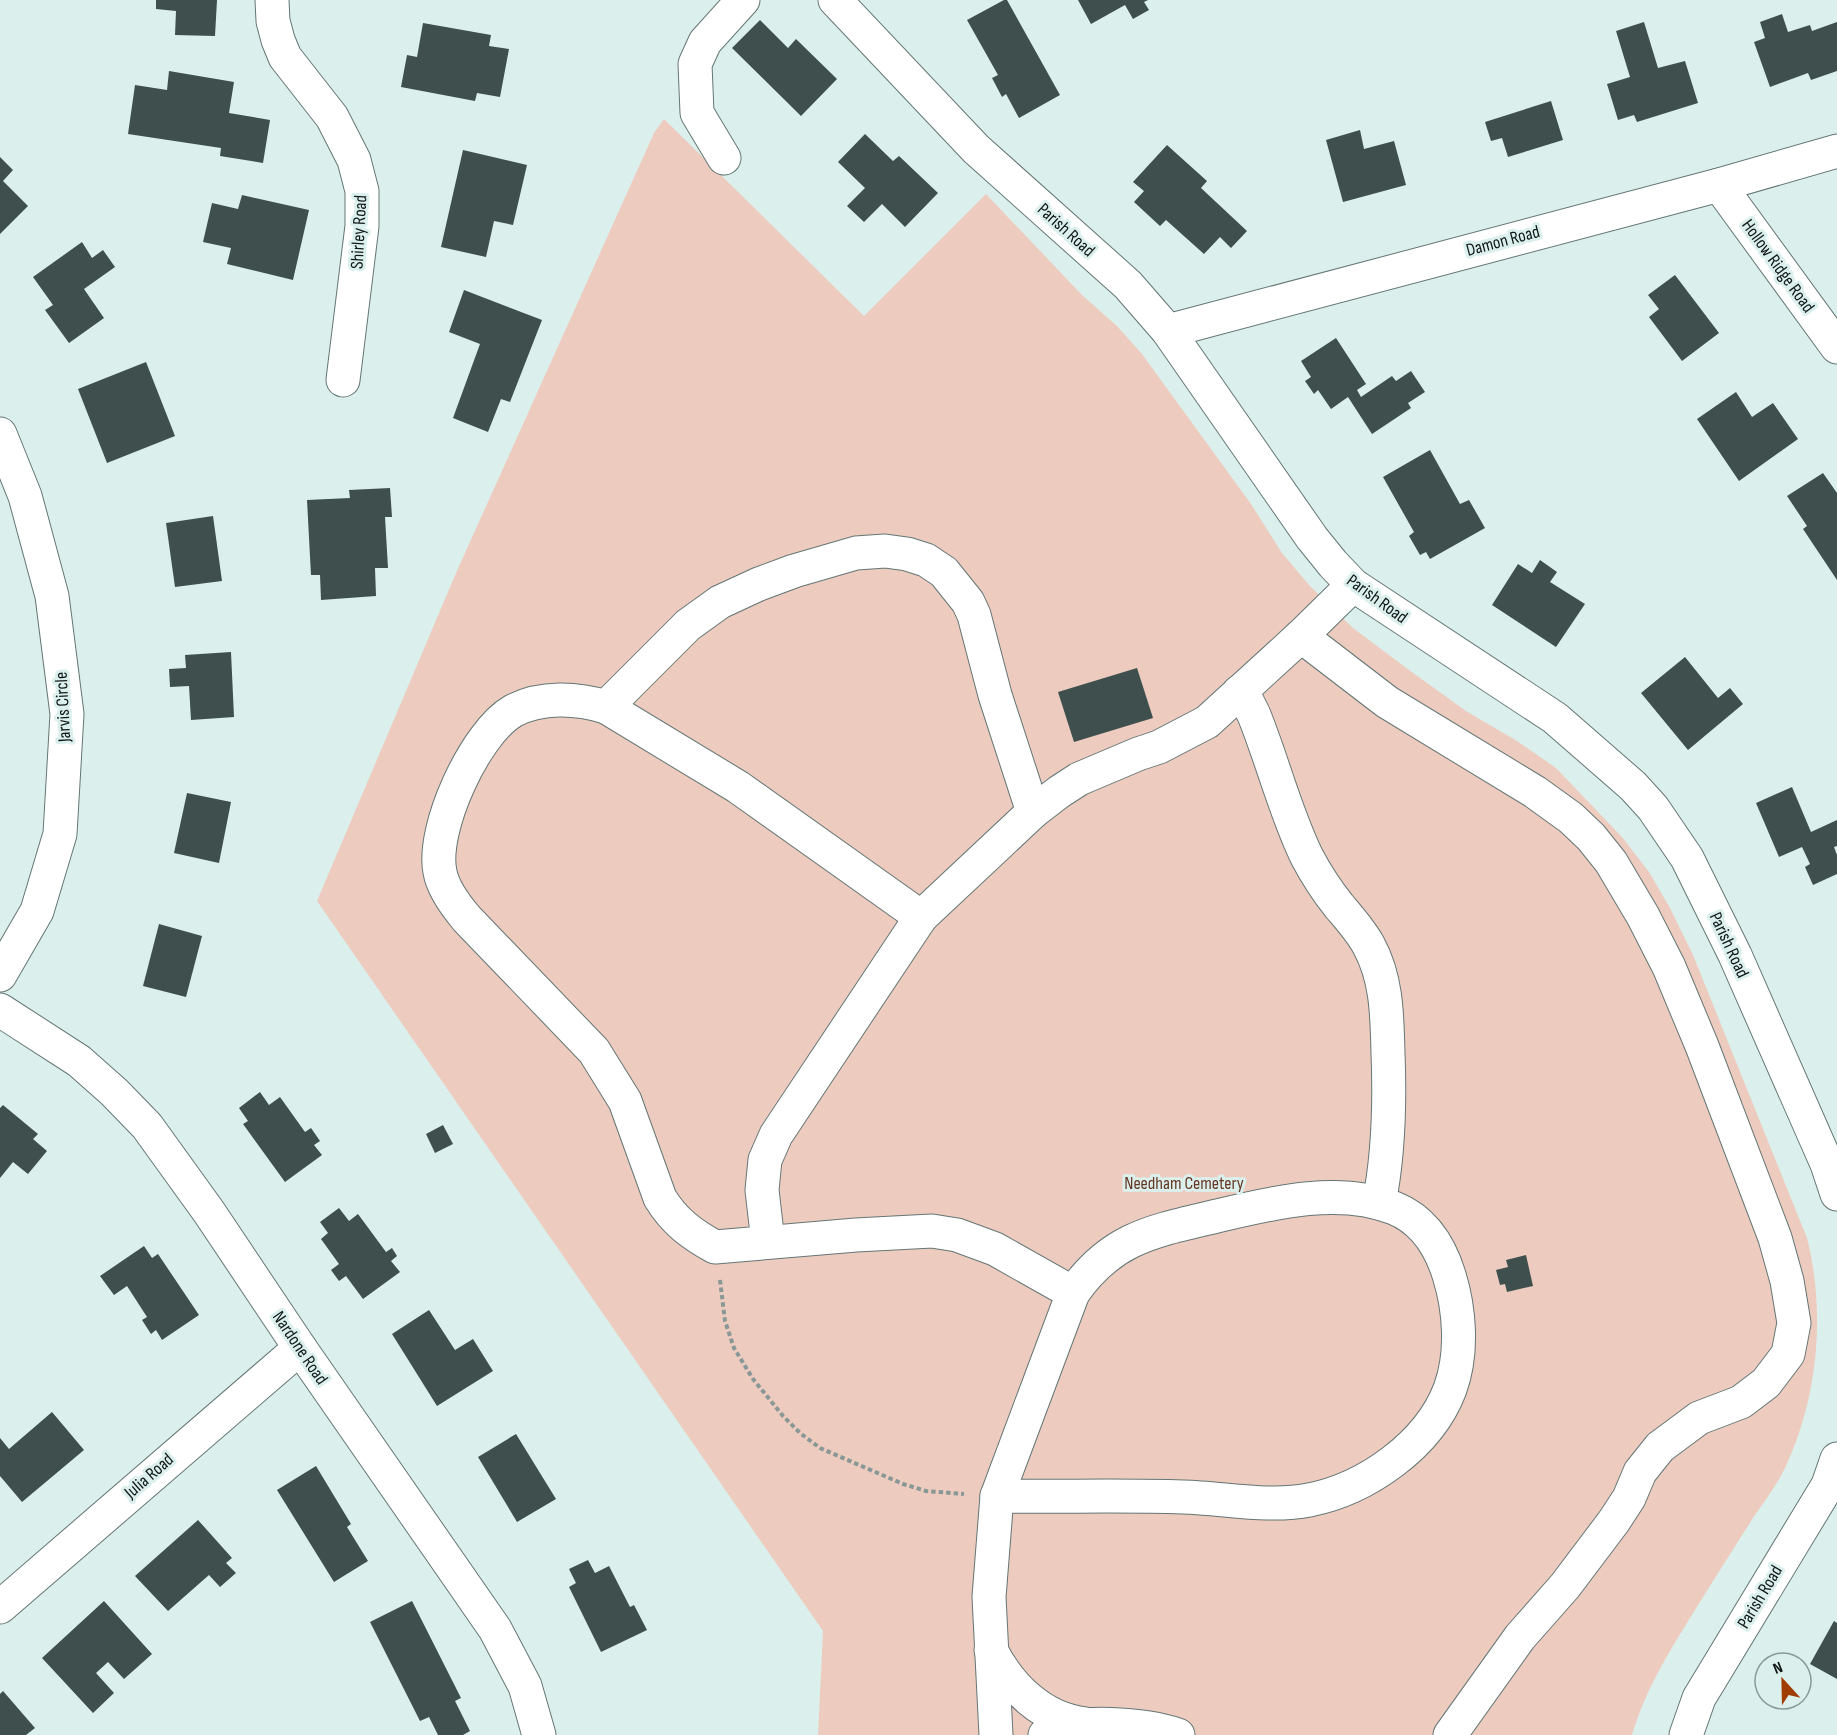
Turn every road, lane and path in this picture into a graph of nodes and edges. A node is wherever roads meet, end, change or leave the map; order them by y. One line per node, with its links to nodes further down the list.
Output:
1 (272, 0): 9 (street, Shirley Road)
2 (743, 0): 5 (street)
3 (835, 0): 7 (street, Parish Road)
4 (1837, 151): 6 (street, Damon Road)
5 (724, 158)
6 (1719, 185): 7 (street, Damon Road); 8 (street, Hollow Ridge Road)
7 (1168, 331): 11 (street, Parish Road)
8 (1837, 347)
9 (343, 380)
10 (0, 434): 17 (street, Jarvis Circle)
11 (1353, 585): 12 (street); 19 (street, Parish Road)
12 (1301, 636): 13 (street); 34 (street)
13 (1239, 692): 15 (street); 20 (street)
14 (606, 707): 15 (street); 16 (street); 22 (street)
15 (1033, 812): 16 (street)
16 (921, 917): 21 (street)
17 (0, 975)
18 (0, 1010): 24 (street, Nardone Road)
19 (1837, 1194)
20 (1379, 1203): 23 (street); 26 (street)
21 (768, 1242): 22 (street); 23 (street)
22 (715, 1247): 26 (path)
23 (1073, 1293): 26 (street)
24 (300, 1348): 27 (street, Julia Road); 30 (street, Nardone Road)
25 (1837, 1460): 35 (street, Parish Road)
26 (997, 1496): 28 (street)
27 (0, 1607)
28 (990, 1649): 29 (street); 31 (street)
29 (1090, 1725): 32 (street); 33 (street)
30 (539, 1735)
31 (996, 1735)
32 (1045, 1735)
33 (1178, 1735)
34 (1450, 1735)
35 (1686, 1735)

